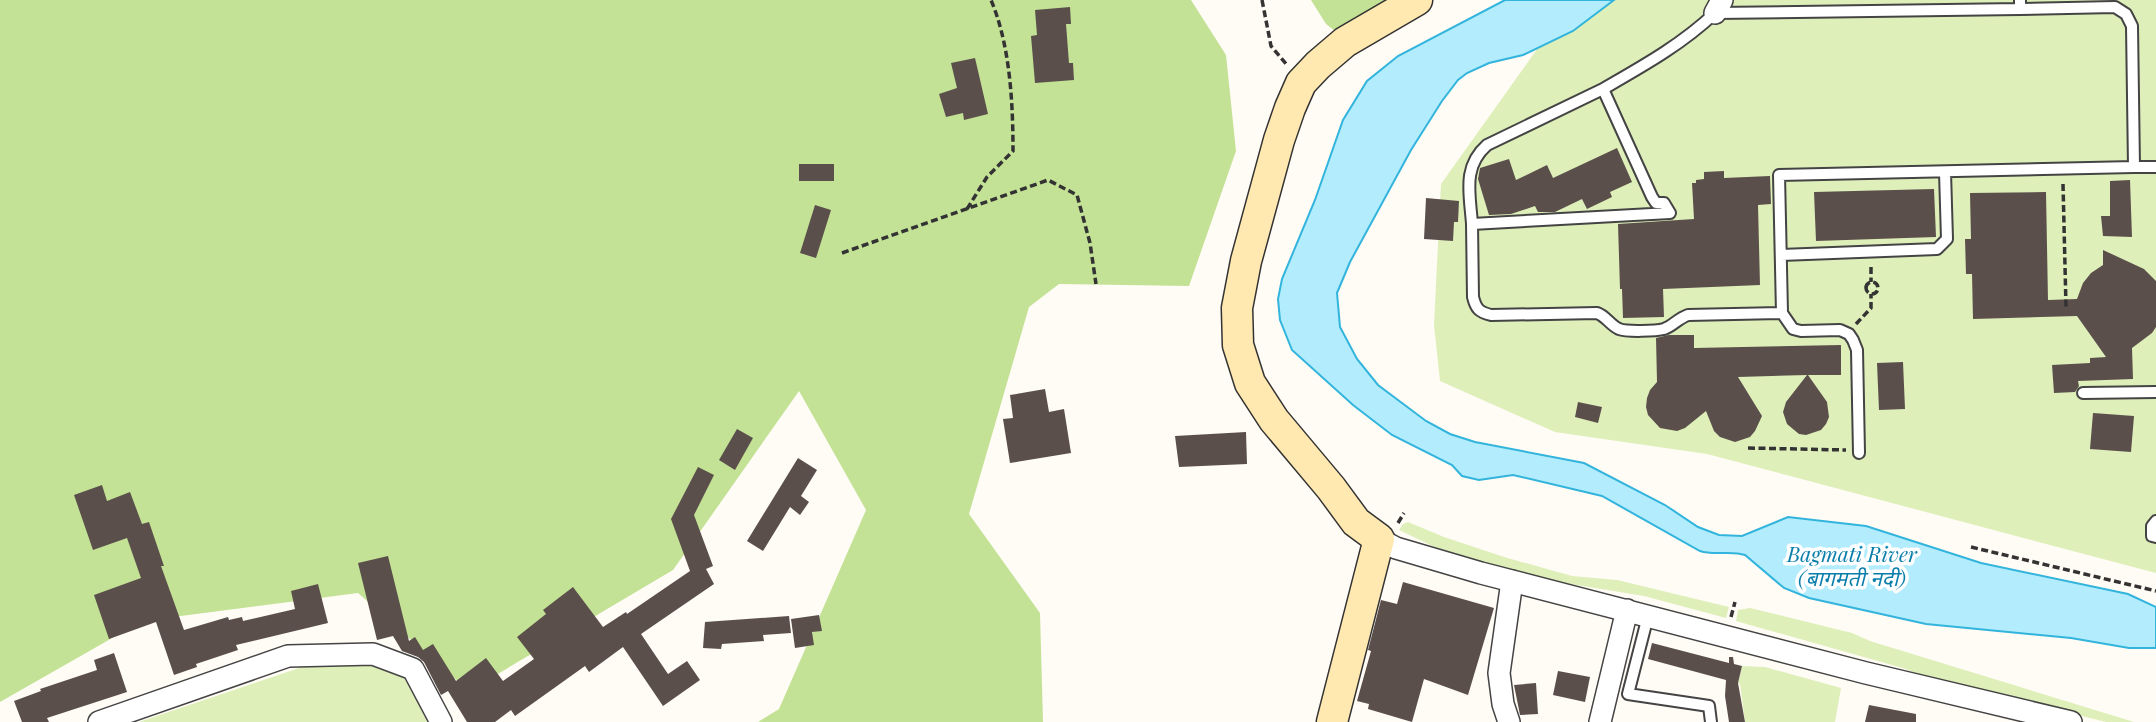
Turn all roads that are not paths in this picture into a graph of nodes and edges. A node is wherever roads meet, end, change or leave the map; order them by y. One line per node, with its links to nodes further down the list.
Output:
1 (1417, 0): 16 (street)
2 (2020, 5): 3 (lane); 5 (lane)
3 (1718, 7): 4 (lane)
4 (1603, 89): 8 (lane); 8 (lane)
5 (2134, 167): 6 (lane); 7 (lane)
6 (2156, 167)
7 (1945, 172): 9 (lane); 9 (lane)
8 (1472, 223): 10 (lane)
9 (1781, 255): 10 (lane)
10 (1782, 313): 13 (lane)
11 (2156, 392): 12 (lane)
12 (2083, 393)
13 (1859, 451)
14 (2156, 521): 15 (lane)
15 (2156, 537)
16 (1379, 539): 17 (street); 22 (street)
17 (1512, 580): 18 (street); 23 (street)
18 (1627, 610): 19 (street); 24 (street)
19 (1648, 616): 25 (lane); 26 (street)
20 (99, 722): 21 (street)
21 (441, 722)
22 (1332, 722)
23 (1509, 722)
24 (1600, 722)
25 (1711, 722)
26 (2071, 722)

